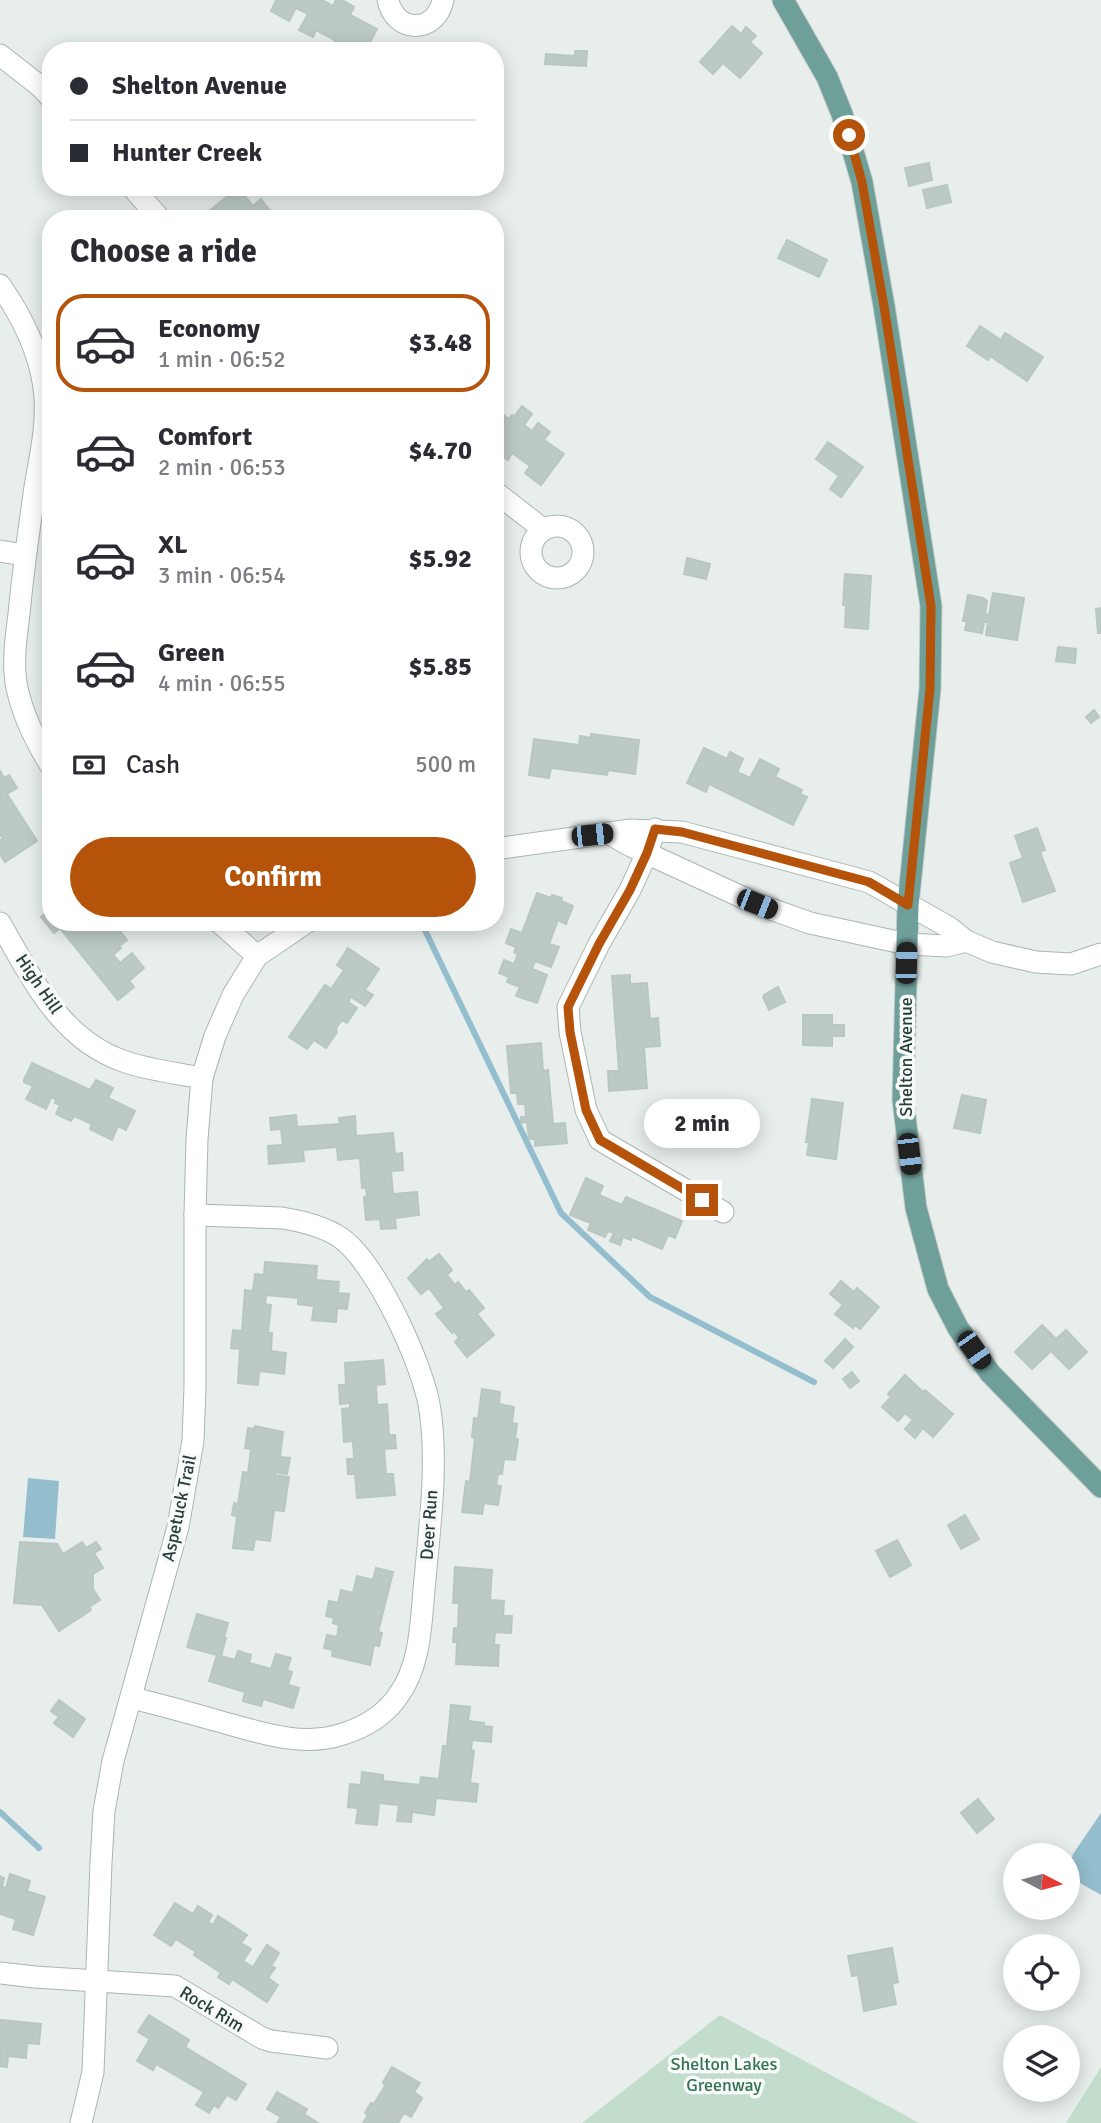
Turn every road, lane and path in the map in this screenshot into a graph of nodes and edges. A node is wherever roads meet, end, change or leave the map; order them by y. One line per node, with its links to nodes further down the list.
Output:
1 (388, 0): 2 (street)
2 (443, 0)
3 (783, 0): 20 (main road, Shelton Avenue)
4 (0, 55): 5 (street)
5 (42, 88)
6 (140, 196): 7 (street)
7 (152, 210)
8 (0, 285): 9 (street)
9 (42, 380)
10 (42, 446): 14 (street)
11 (504, 499): 12 (street)
12 (542, 531)
13 (0, 551): 14 (street)
14 (24, 555): 15 (street)
15 (42, 752)
16 (655, 829): 17 (street); 19 (street); 20 (street)
17 (608, 833): 18 (street); 19 (street)
18 (504, 848)
19 (647, 853): 25 (street); 29 (street)
20 (908, 905): 24 (street); 25 (main road, Shelton Avenue)
21 (0, 923): 28 (street, High Hill)
22 (229, 931): 27 (street)
23 (294, 931): 27 (street, Aspetuck Trail)
24 (966, 941): 25 (street); 26 (street)
25 (907, 944): 31 (main road, Shelton Avenue)
26 (1101, 954)
27 (257, 956): 28 (street, Aspetuck Trail)
28 (202, 1078): 30 (street, Aspetuck Trail)
29 (723, 1212)
30 (195, 1215): 32 (street, Aspetuck Trail); 32 (street, Deer Run)
31 (1101, 1487)
32 (132, 1698): 34 (street, Aspetuck Trail)
33 (0, 1973): 34 (street, Rock Rim)
34 (96, 1980): 35 (street, Rock Rim); 36 (street, Aspetuck Trail)
35 (327, 2048)
36 (81, 2123)

